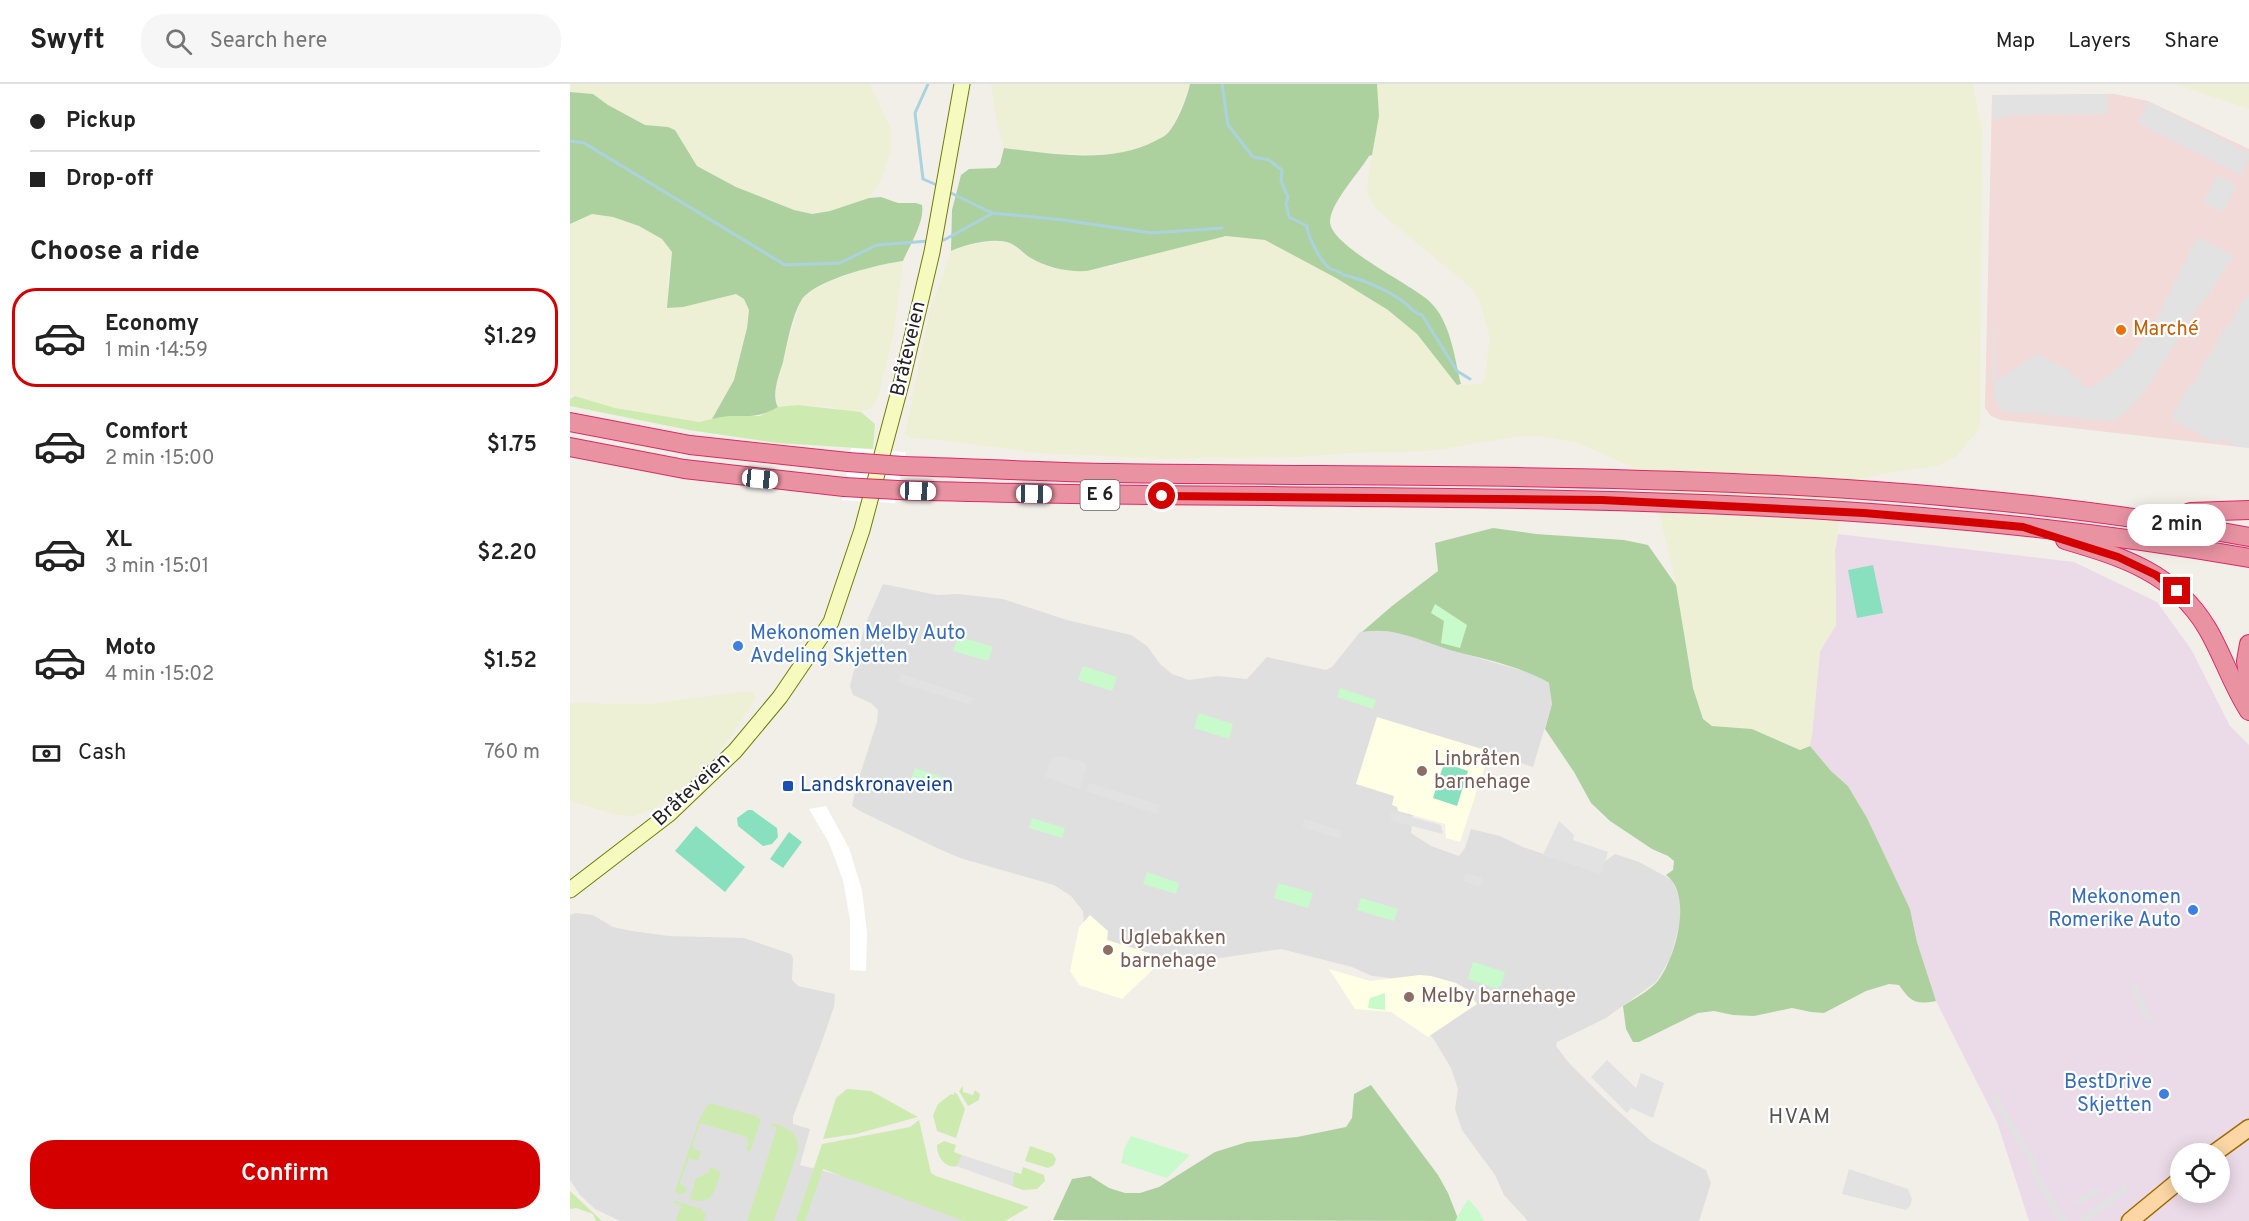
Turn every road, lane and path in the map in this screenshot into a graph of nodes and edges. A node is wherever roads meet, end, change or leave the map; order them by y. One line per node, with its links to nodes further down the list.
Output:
1 (962, 84): 12 (main road, Bråteveien)
2 (570, 422): 5 (highway, E 6, bridge)
3 (570, 447): 6 (highway, E 6, bridge)
4 (2249, 510): 5 (highway, E 6)
5 (2161, 523): 7 (highway, E 6)
6 (2023, 527): 8 (highway, E 6); 11 (highway)
7 (2249, 537)
8 (2249, 558)
9 (2249, 644): 10 (highway)
10 (2249, 684)
11 (2249, 711)
12 (570, 890)
13 (2248, 1129): 14 (main road)
14 (2228, 1143)
15 (2170, 1188): 16 (main road)
16 (2130, 1221)

